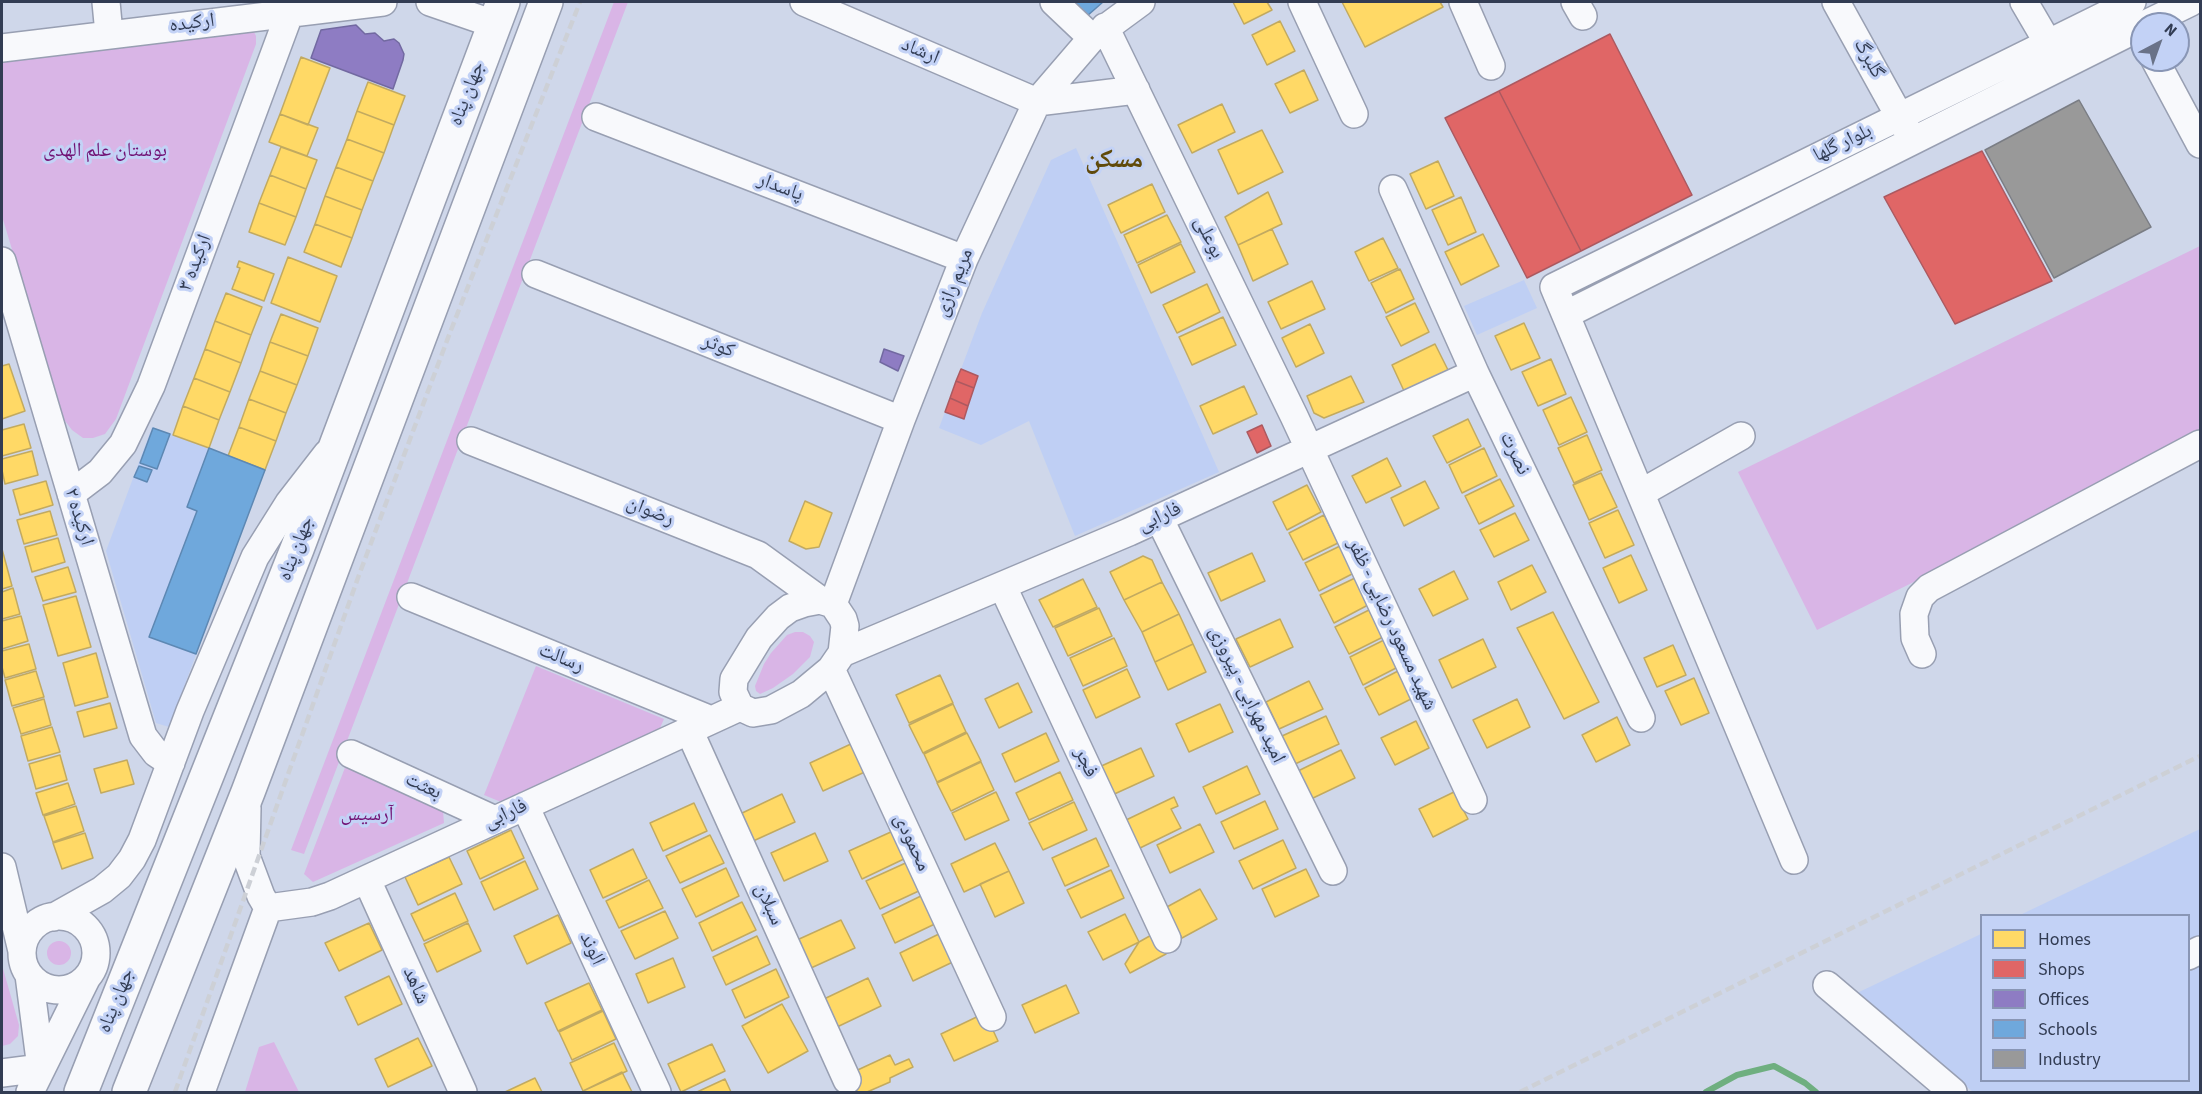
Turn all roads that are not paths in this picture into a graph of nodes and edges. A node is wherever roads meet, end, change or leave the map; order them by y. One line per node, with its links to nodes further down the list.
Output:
1 (106, 2): 18 (street)
2 (383, 2): 14 (street, ارکیده)
3 (430, 2): 16 (street)
4 (546, 2): 56 (main road, جهان پناه)
5 (804, 2): 25 (street, ارشاد)
6 (1054, 2): 17 (street)
7 (1141, 2): 17 (street, مریم رازی)
8 (1302, 2): 26 (street)
9 (1463, 2): 22 (street)
10 (1836, 2): 28 (street, گلبرگ)
11 (2024, 2): 20 (street)
12 (2132, 2): 20 (street, بلوار گلها)
13 (2191, 2): 15 (street, بلوار گلها)
14 (273, 10): 18 (street, ارکیده); 44 (street, ارکیده ۳)
15 (2172, 12)
16 (498, 13): 39 (main road, جهان پناه)
17 (1098, 33): 24 (street, بوعلی); 25 (street, مریم رازی)
18 (109, 34): 21 (street, ارکیده)
19 (2130, 34): 29 (street, بلوار گلها)
20 (2048, 43): 28 (street, بلوار گلها)
21 (2, 48)
22 (1491, 66)
23 (2162, 72): 30 (street)
24 (1136, 90): 25 (street); 42 (street, بوعلی)
25 (1037, 102): 32 (street, مریم رازی)
26 (1354, 114)
27 (596, 117): 32 (street, پاسدار)
28 (1899, 117): 29 (street, گلبرگ); 35 (street, بلوار گلها)
29 (1912, 141): 35 (street, بلوار گلها)
30 (2200, 144)
31 (1392, 189): 36 (street, نصرت)
32 (964, 259): 37 (street, مریم رازی)
33 (2, 261): 44 (street, ارکیده ۲)
34 (536, 274): 37 (street, کوثر)
35 (1567, 314): 43 (street)
36 (1475, 374): 42 (street, فارابی); 52 (street, نصرت)
37 (901, 420): 48 (street, مریم رازی)
38 (1741, 436): 43 (street)
39 (338, 441): 55 (street); 74 (main road, جهان پناه)
40 (471, 441): 48 (street, رضوان)
41 (2200, 444): 49 (street)
42 (1310, 450): 45 (street, فارابی); 57 (street, شهید مسعود رضایی - ظفر)
43 (1641, 493): 60 (street)
44 (71, 494): 55 (street, ارکیده ۲)
45 (1159, 518): 46 (street, فارابی); 61 (street, امید مهرابی - پیروزی)
46 (1003, 587): 50 (street, فارابی); 66 (street, فجر)
47 (411, 597): 53 (street, رسالت)
48 (826, 602): 50 (street); 51 (street)
49 (1922, 654)
50 (836, 661): 51 (street, فارابی); 70 (street, محمودی)
51 (740, 707): 53 (street, فارابی)
52 (1641, 718)
53 (700, 725): 58 (street, فارابی); 73 (street, سبلان)
54 (351, 754): 59 (street, بعثت)
55 (171, 763): 65 (street)
56 (248, 792): 64 (street); 75 (main road, جهان پناه)
57 (1473, 800)
58 (525, 806): 59 (street, فارابی); 78 (street, الوند)
59 (495, 820): 63 (street, فارابی)
60 (1794, 860)
61 (1334, 871)
62 (3, 874): 65 (street); 67 (street)
63 (367, 880): 64 (street, فارابی); 77 (street, شاهد)
64 (268, 908): 76 (street)
65 (48, 918): 67 (street); 68 (street)
66 (1167, 939)
67 (25, 963): 68 (street); 72 (street)
68 (86, 979): 72 (street)
69 (1827, 985): 79 (street)
70 (992, 1017)
71 (2, 1073): 72 (street)
72 (36, 1080)
73 (847, 1080)
74 (81, 1092)
75 (129, 1092)
76 (201, 1092)
77 (463, 1092)
78 (657, 1092)
79 (1953, 1092)

